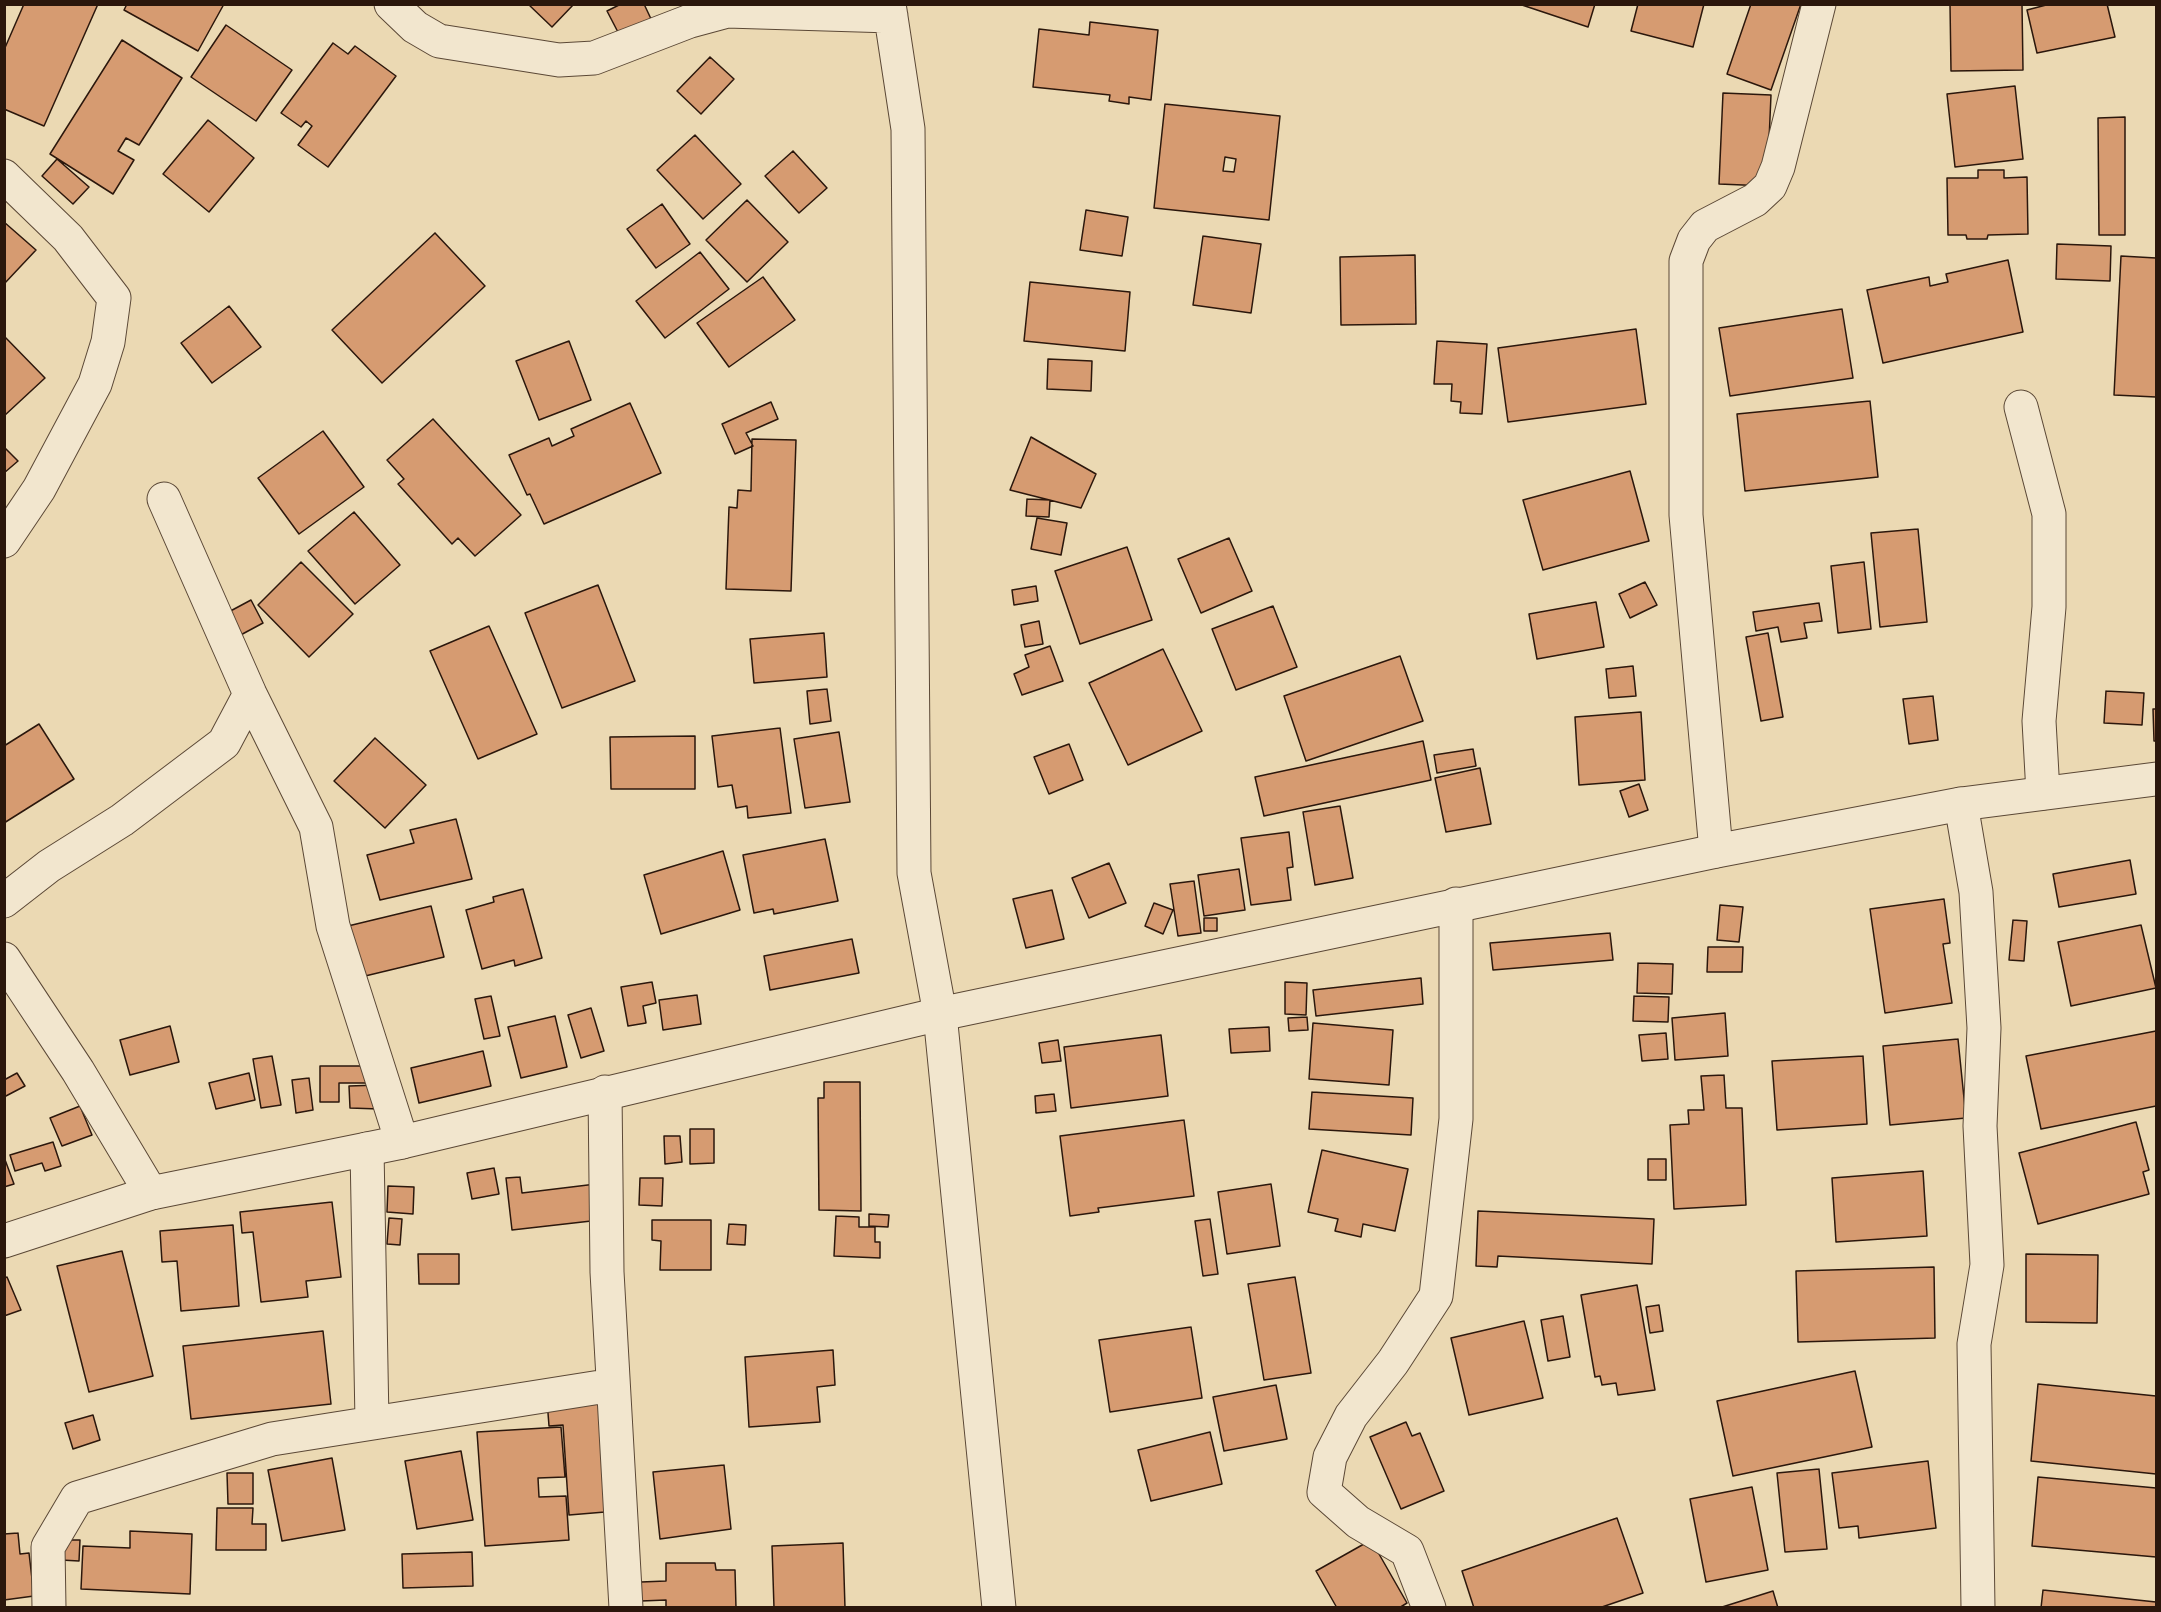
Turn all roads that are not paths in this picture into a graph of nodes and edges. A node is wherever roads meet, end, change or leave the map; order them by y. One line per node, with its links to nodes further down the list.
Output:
1 (391, 4): 3 (street)
2 (1819, 4): 12 (street)
3 (890, 10): 16 (street)
4 (4, 177): 7 (street)
5 (2020, 406): 10 (street)
6 (164, 500): 8 (street)
7 (4, 541)
8 (250, 694): 13 (street); 18 (street)
9 (2157, 779): 10 (street)
10 (2043, 793): 11 (street)
11 (1961, 804): 12 (street); 28 (street)
12 (1716, 851): 14 (street)
13 (4, 901)
14 (1456, 904): 16 (street); 27 (street)
15 (4, 959): 20 (street)
16 (940, 1014): 17 (street); 26 (street)
17 (605, 1092): 18 (street); 22 (street)
18 (402, 1142): 19 (street)
19 (367, 1149): 20 (street); 23 (street)
20 (151, 1193): 21 (street)
21 (4, 1241)
22 (613, 1385): 23 (street); 25 (street)
23 (372, 1422): 24 (street)
24 (49, 1608)
25 (626, 1608)
26 (999, 1608)
27 (1429, 1608)
28 (1978, 1608)

